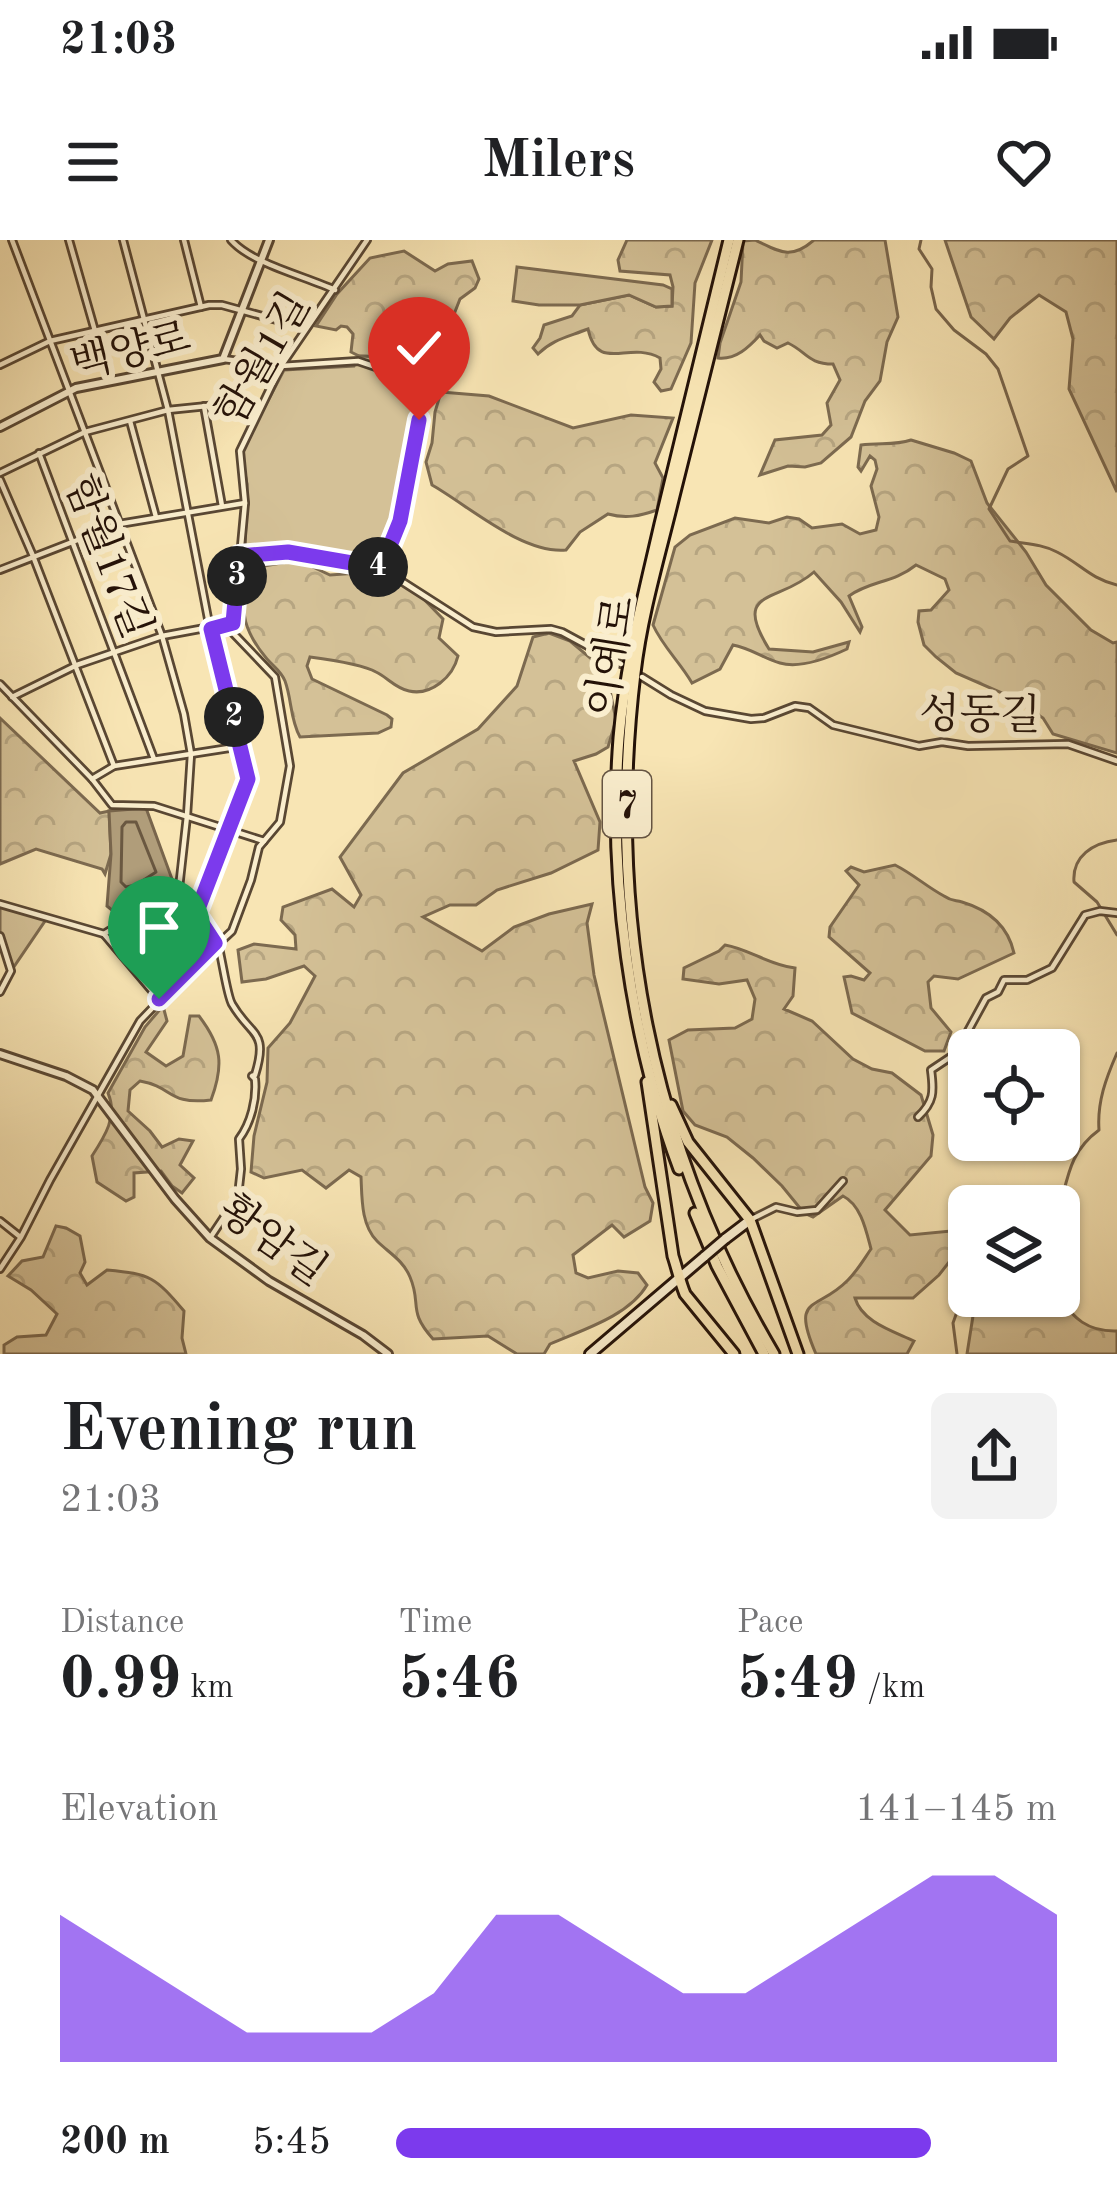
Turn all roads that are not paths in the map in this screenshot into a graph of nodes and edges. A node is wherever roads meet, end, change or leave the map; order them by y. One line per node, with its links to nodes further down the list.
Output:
1 (12, 240): 16 (street)
2 (69, 240): 15 (street)
3 (123, 240): 13 (street)
4 (184, 240): 11 (street)
5 (231, 240): 9 (street)
6 (269, 240): 9 (street)
7 (367, 240): 10 (street, 함월1길)
8 (734, 240): 67 (highway, 이예로 / 7)
9 (261, 260): 10 (street); 12 (street)
10 (335, 290): 14 (street, 함월1길)
11 (201, 307): 12 (street); 13 (street)
12 (242, 310): 14 (street); 17 (street)
13 (145, 321): 15 (street); 20 (street)
14 (306, 328): 19 (street, 함월1길)
15 (95, 331): 16 (street)
16 (50, 341): 18 (street); 21 (street)
17 (223, 359): 19 (street, 백양로); 20 (street, 백양로)
18 (0, 365)
19 (281, 366): 24 (street, 함월1길); 38 (street, 백양로)
20 (158, 371): 21 (street, 백양로); 23 (street)
21 (70, 392): 26 (street, 백양로); 27 (street)
22 (204, 406): 23 (street, 함월17길); 24 (street, 함월17길); 31 (street)
23 (168, 410): 25 (street, 함월17길); 32 (street)
24 (258, 412): 30 (street, 함월1길)
25 (130, 421): 27 (street, 함월17길); 33 (street)
26 (0, 428)
27 (85, 432): 28 (street, 함월17길); 34 (street)
28 (39, 453): 29 (street); 35 (street, 함월17길)
29 (0, 477): 36 (street)
30 (245, 503): 31 (street); 37 (street, 함월1길)
31 (222, 506): 32 (street)
32 (188, 512): 33 (street); 41 (street)
33 (156, 517): 34 (street)
34 (119, 524): 35 (street); 42 (street)
35 (71, 541): 36 (street); 43 (street, 함월17길)
36 (33, 556): 39 (street); 45 (street)
37 (239, 556): 38 (street); 40 (street, 함월1길)
38 (381, 568): 44 (street)
39 (0, 570)
40 (233, 623): 41 (street); 57 (street)
41 (211, 629): 42 (street); 49 (street)
42 (162, 636): 43 (street); 50 (street)
43 (115, 652): 45 (street); 51 (street, 함월17길)
44 (621, 664)
45 (76, 665): 48 (street); 53 (street)
46 (642, 676): 52 (street, 성동길)
47 (0, 684): 48 (street)
48 (12, 698): 54 (street)
49 (242, 746): 50 (street); 56 (street)
50 (191, 754): 51 (street); 55 (street)
51 (154, 759): 53 (street)
52 (1117, 761)
53 (114, 766): 54 (street)
54 (92, 779): 55 (street)
55 (188, 816): 56 (street); 58 (street)
56 (230, 830): 57 (street); 61 (street)
57 (264, 841): 64 (street)
58 (178, 888): 61 (street); 62 (street)
59 (0, 904): 62 (street)
60 (1117, 913): 70 (street)
61 (196, 914): 64 (street)
62 (104, 934): 66 (street)
63 (0, 936): 65 (street)
64 (217, 944): 66 (street); 75 (street)
65 (0, 992)
66 (159, 999): 69 (street)
67 (644, 1035): 72 (highway); 77 (highway); 81 (highway, 이예로 / 7); 82 (highway, 이예로 / 7)
68 (0, 1054): 69 (street)
69 (99, 1095): 74 (street); 75 (street, 황암길)
70 (918, 1118)
71 (843, 1181): 72 (street)
72 (749, 1220): 77 (main road, bridge); 83 (highway)
73 (0, 1221): 74 (street)
74 (21, 1237): 76 (street)
75 (210, 1238): 78 (street, 황암길)
76 (0, 1269)
77 (681, 1275): 79 (main road); 80 (highway)
78 (388, 1354)
79 (590, 1354)
80 (734, 1354)
81 (764, 1354)
82 (774, 1354)
83 (798, 1354)

